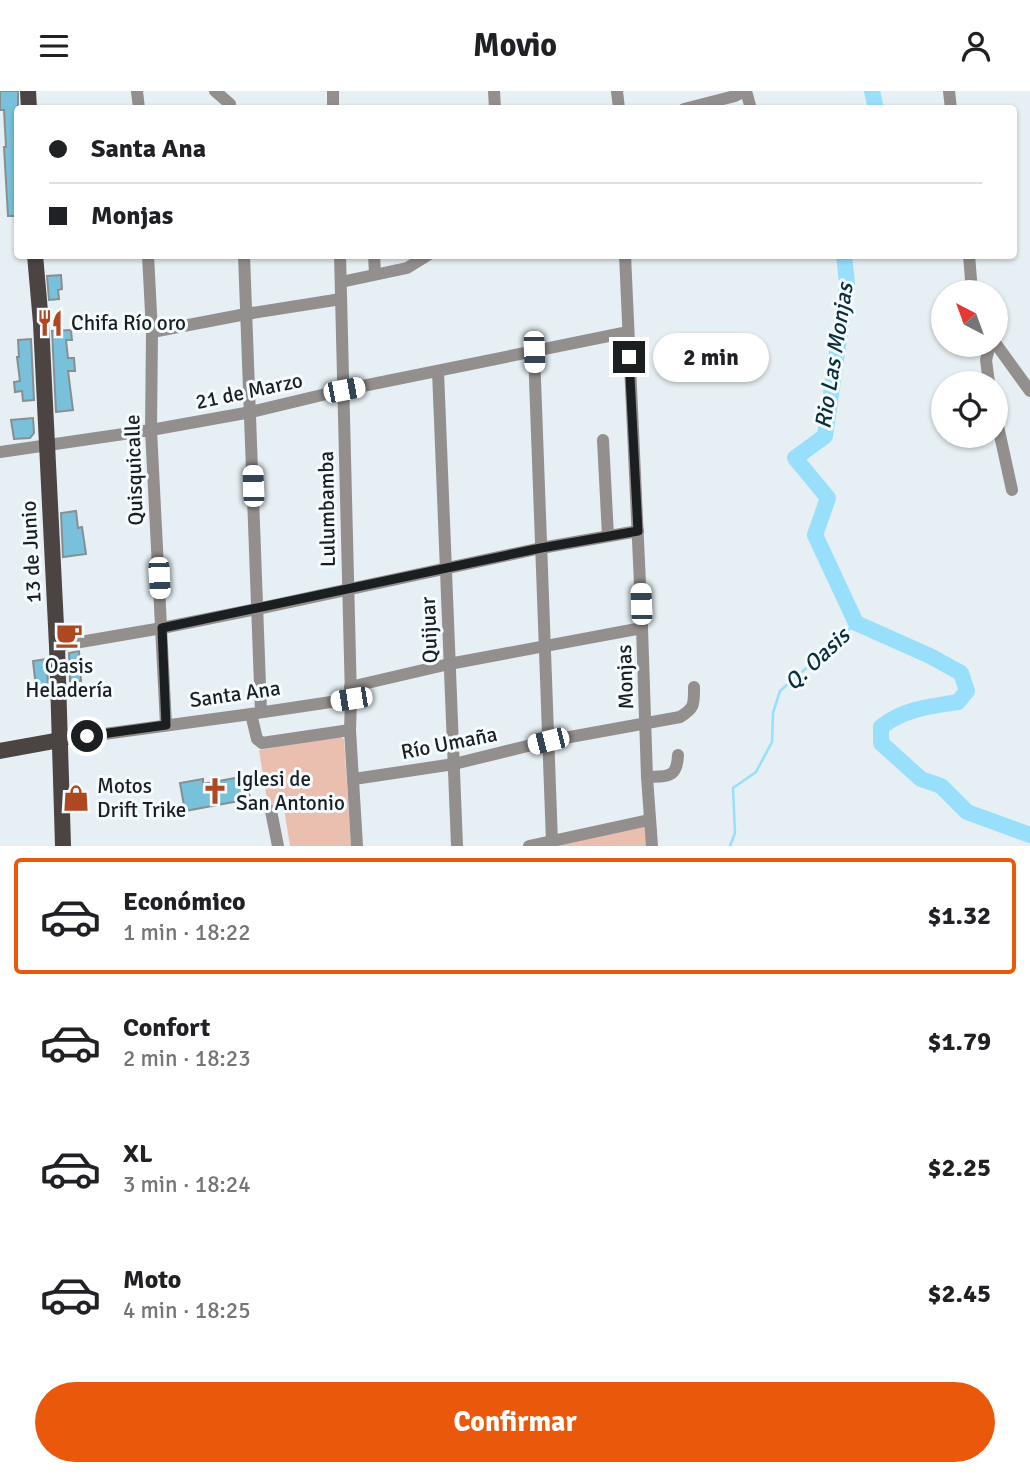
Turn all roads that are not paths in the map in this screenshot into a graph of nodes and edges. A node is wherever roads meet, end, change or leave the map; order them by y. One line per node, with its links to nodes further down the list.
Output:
1 (215, 91): 4 (street)
2 (746, 91): 3 (street)
3 (731, 94): 5 (street)
4 (230, 101)
5 (697, 105)
6 (36, 259): 29 (main road, 13 de Junio)
7 (148, 259): 19 (street, Quisquicalle)
8 (244, 259): 18 (street)
9 (340, 259): 16 (street, Lulumbamba)
10 (374, 259): 14 (street)
11 (422, 259): 14 (street)
12 (625, 259): 20 (street, Monjas)
13 (969, 259): 15 (street)
14 (375, 274): 16 (street)
15 (971, 280)
16 (341, 282): 17 (street, Lulumbamba)
17 (341, 299): 18 (street); 24 (street, Lulumbamba)
18 (246, 314): 19 (street); 26 (street)
19 (152, 332): 27 (street, Quisquicalle)
20 (628, 332): 21 (street, 21 de Marzo); 33 (street, Monjas)
21 (534, 352): 23 (street, 21 de Marzo); 35 (street)
22 (1005, 357): 25 (street)
23 (438, 371): 24 (street, 21 de Marzo); 36 (street, Quijuar)
24 (344, 390): 26 (street, 21 de Marzo); 37 (street, Lulumbamba)
25 (1030, 391)
26 (251, 412): 27 (street, 21 de Marzo); 38 (street)
27 (151, 430): 29 (street, 21 de Marzo); 39 (street, Quisquicalle)
28 (604, 440): 34 (street)
29 (47, 445): 31 (street, 21 de Marzo); 41 (main road, 13 de Junio)
30 (1003, 448): 32 (street)
31 (0, 452)
32 (1012, 490)
33 (638, 531): 34 (street); 40 (street, Monjas)
34 (608, 536): 35 (street)
35 (541, 548): 36 (street); 42 (street)
36 (447, 568): 37 (street); 43 (street, Quijuar)
37 (348, 589): 38 (street); 45 (street, Lulumbamba)
38 (257, 609): 39 (street); 46 (street)
39 (162, 628): 41 (street); 48 (street, Quisquicalle)
40 (642, 628): 42 (street, Santa Ana); 47 (street, Monjas)
41 (57, 646): 50 (main road, 13 de Junio)
42 (545, 646): 43 (street, Santa Ana); 51 (street)
43 (449, 664): 45 (street, Santa Ana); 54 (street, Quijuar)
44 (694, 687): 47 (street, Río Umaña)
45 (351, 693): 46 (street, Santa Ana); 49 (street, Lulumbamba)
46 (256, 713): 48 (street, Santa Ana); 49 (street)
47 (645, 723): 51 (street, Río Umaña); 55 (street, Monjas)
48 (166, 725): 50 (street, Santa Ana)
49 (350, 730): 56 (street, Lulumbamba)
50 (60, 740): 52 (main road, Santa Ana); 60 (main road, 13 de Junio)
51 (548, 741): 54 (street, Río Umaña); 59 (street)
52 (0, 751)
53 (678, 755): 55 (street)
54 (454, 764): 56 (street, Río Umaña); 63 (street, Quijuar)
55 (647, 777): 58 (street, Monjas)
56 (354, 779): 62 (street, Lulumbamba)
57 (271, 811): 61 (street)
58 (649, 820): 59 (street); 65 (street, Monjas)
59 (552, 842): 64 (street)
60 (63, 846)
61 (278, 846)
62 (357, 846)
63 (457, 846)
64 (529, 846)
65 (652, 846)

